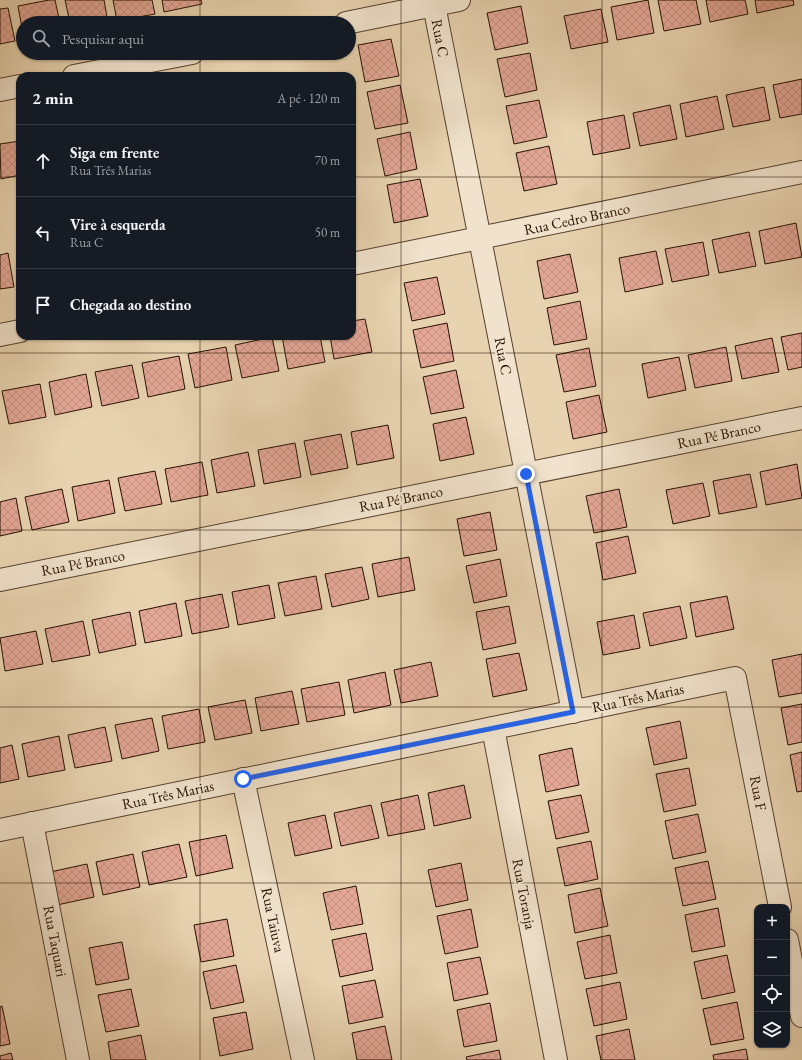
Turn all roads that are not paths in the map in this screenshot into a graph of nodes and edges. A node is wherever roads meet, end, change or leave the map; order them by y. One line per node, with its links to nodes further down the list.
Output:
1 (459, 0): 2 (street)
2 (433, 3): 3 (street); 9 (street, Rua C)
3 (356, 21)
4 (156, 60): 5 (street)
5 (95, 72)
6 (16, 87): 7 (street)
7 (0, 90)
8 (802, 172): 9 (street, Rua Cedro Branco)
9 (480, 239): 10 (street, Rua Cedro Branco); 14 (street, Rua C)
10 (356, 263)
11 (16, 332): 12 (street)
12 (0, 335)
13 (802, 418): 14 (street, Rua Pé Branco)
14 (526, 474): 15 (street, Rua Pé Branco); 17 (street, Rua C)
15 (0, 580)
16 (735, 678): 17 (street, Rua Três Marias); 22 (street, Rua F)
17 (573, 712): 18 (street, Rua Três Marias)
18 (493, 728): 19 (street, Rua Três Marias); 27 (street, Rua Toranja)
19 (243, 779): 20 (street, Rua Três Marias); 26 (street, Rua Taiuva)
20 (32, 823): 21 (street, Rua Três Marias); 25 (street, Rua Taquari)
21 (0, 830)
22 (779, 904)
23 (790, 955): 24 (street)
24 (802, 1016)
25 (78, 1060)
26 (303, 1060)
27 (556, 1060)

